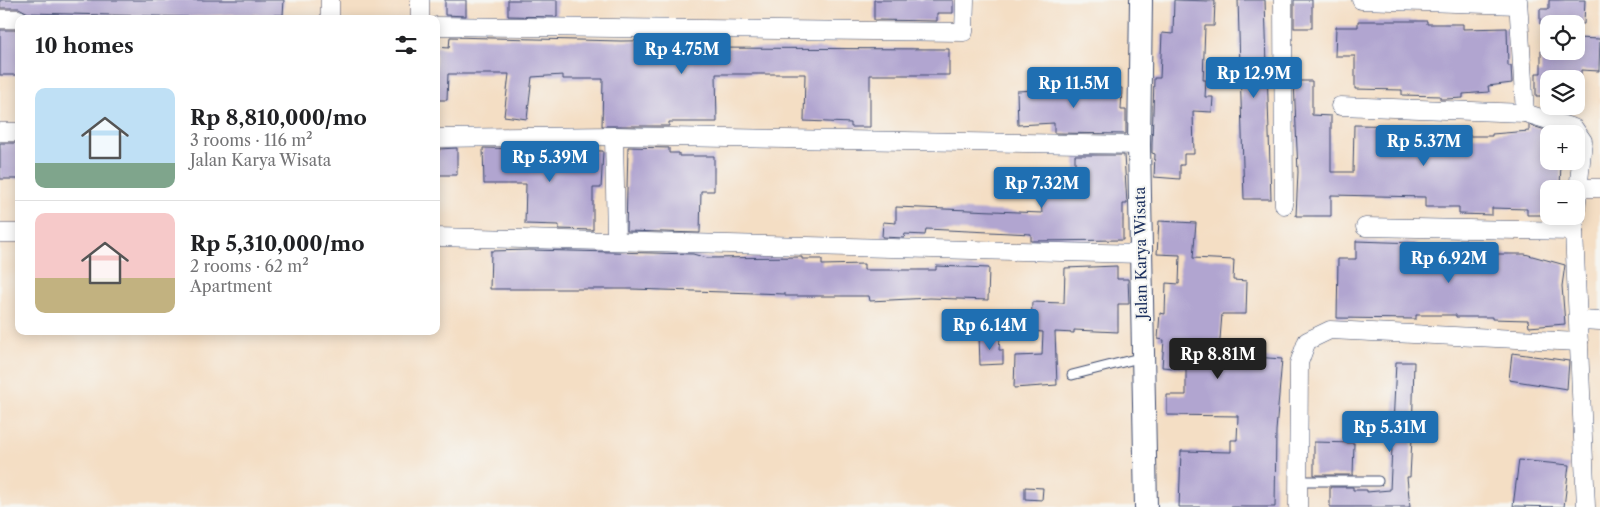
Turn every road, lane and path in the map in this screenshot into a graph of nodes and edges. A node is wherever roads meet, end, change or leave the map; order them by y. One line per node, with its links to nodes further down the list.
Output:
1 (330, 0): 8 (street)
2 (420, 0): 9 (street)
3 (965, 0): 12 (street)
4 (1141, 0): 19 (street, Jalan Karya Wisata)
5 (1284, 0): 23 (street)
6 (1361, 0): 7 (street)
7 (1518, 2): 14 (street)
8 (330, 15)
9 (420, 15)
10 (0, 19): 11 (street)
11 (15, 19)
12 (440, 26)
13 (1340, 106): 14 (street)
14 (1525, 113): 20 (street)
15 (0, 132): 16 (street)
16 (15, 132)
17 (614, 136): 18 (street); 19 (street); 30 (street)
18 (440, 138)
19 (1139, 145): 31 (street, Jalan Karya Wisata)
20 (1580, 180)
21 (1585, 188): 22 (street)
22 (1600, 188)
23 (1284, 205)
24 (1540, 224): 26 (street)
25 (1575, 225): 32 (street)
26 (1365, 227)
27 (0, 233): 28 (street)
28 (15, 233)
29 (440, 237): 30 (street)
30 (616, 240): 31 (street)
31 (1142, 254): 35 (street, Jalan Karya Wisata)
32 (1580, 320): 33 (street); 34 (street)
33 (1600, 321)
34 (1579, 342): 37 (street); 41 (street)
35 (1143, 357): 36 (lane); 39 (street, Jalan Karya Wisata)
36 (1072, 375)
37 (1300, 481): 38 (lane); 40 (street)
38 (1378, 481)
39 (1146, 507)
40 (1298, 507)
41 (1586, 507)

